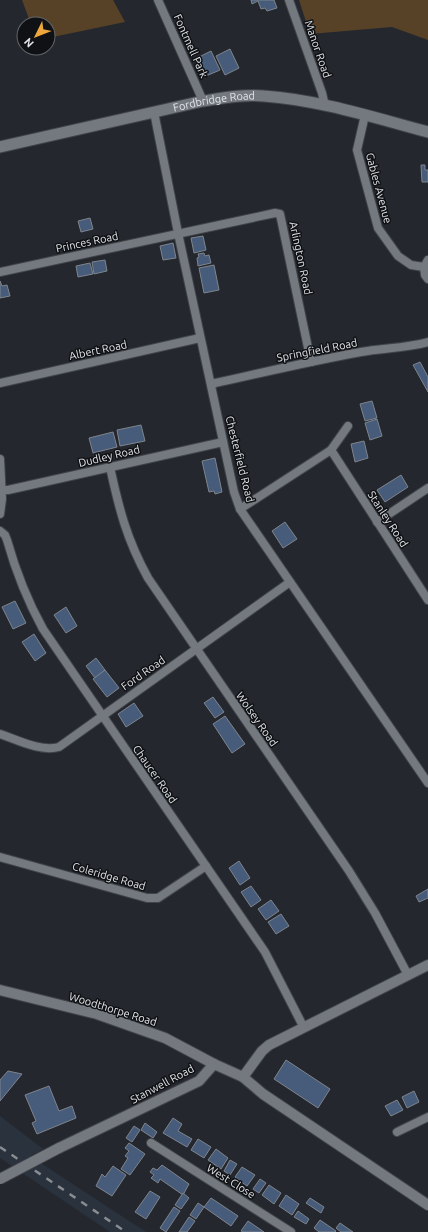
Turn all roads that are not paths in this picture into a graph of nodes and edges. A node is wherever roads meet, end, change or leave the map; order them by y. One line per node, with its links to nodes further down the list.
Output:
1 (158, 0): 3 (street, Fontmell Park)
2 (289, 0): 4 (street, Manor Road)
3 (203, 101): 4 (main road, Fordbridge Road); 5 (main road, Fordbridge Road)
4 (325, 106): 6 (main road, Fordbridge Road)
5 (154, 112): 8 (main road, Fordbridge Road); 9 (street, Chesterfield Road)
6 (366, 115): 7 (main road, Fordbridge Road); 11 (street, Gables Avenue)
7 (428, 132)
8 (0, 147)
9 (178, 233): 12 (street, Princes Road); 14 (street, Chesterfield Road); 16 (street, Arlington Road)
10 (428, 260): 11 (street)
11 (424, 268): 13 (street)
12 (0, 272)
13 (428, 278)
14 (200, 338): 17 (street, Albert Road); 18 (street, Chesterfield Road)
15 (428, 342): 16 (street, Springfield Road)
16 (311, 362): 18 (street, Springfield Road)
17 (0, 383)
18 (211, 384): 20 (street, Chesterfield Road)
19 (348, 426): 21 (street)
20 (223, 442): 23 (street, Dudley Road); 26 (street, Chesterfield Road)
21 (331, 450): 26 (street); 28 (street, Stanley Road)
22 (0, 459): 25 (street)
23 (110, 467): 25 (street, Dudley Road); 32 (street, Wolsey Road)
24 (428, 488): 28 (street)
25 (1, 490): 27 (street)
26 (240, 509): 30 (street, Chesterfield Road)
27 (0, 514)
28 (377, 522): 31 (street, Stanley Road)
29 (0, 531): 33 (street, Chaucer Road)
30 (290, 582): 32 (street, Ford Road); 35 (street, Chesterfield Road)
31 (428, 600)
32 (196, 649): 33 (street, Ford Road); 39 (street, Wolsey Road)
33 (102, 716): 34 (street, Ford Road); 37 (street, Chaucer Road)
34 (0, 734)
35 (428, 783)
36 (0, 857): 37 (street, Coleridge Road)
37 (206, 866): 41 (street, Chaucer Road)
38 (428, 965): 39 (street)
39 (408, 975): 41 (street)
40 (0, 990): 42 (street, Woodthorpe Road)
41 (304, 1026): 43 (street)
42 (214, 1064): 43 (street); 47 (street, Stanwell Road, bridge)
43 (244, 1077): 48 (street)
44 (428, 1117): 45 (street)
45 (397, 1132)
46 (151, 1144): 49 (street, West Close)
47 (0, 1179)
48 (428, 1205)
49 (291, 1232)

